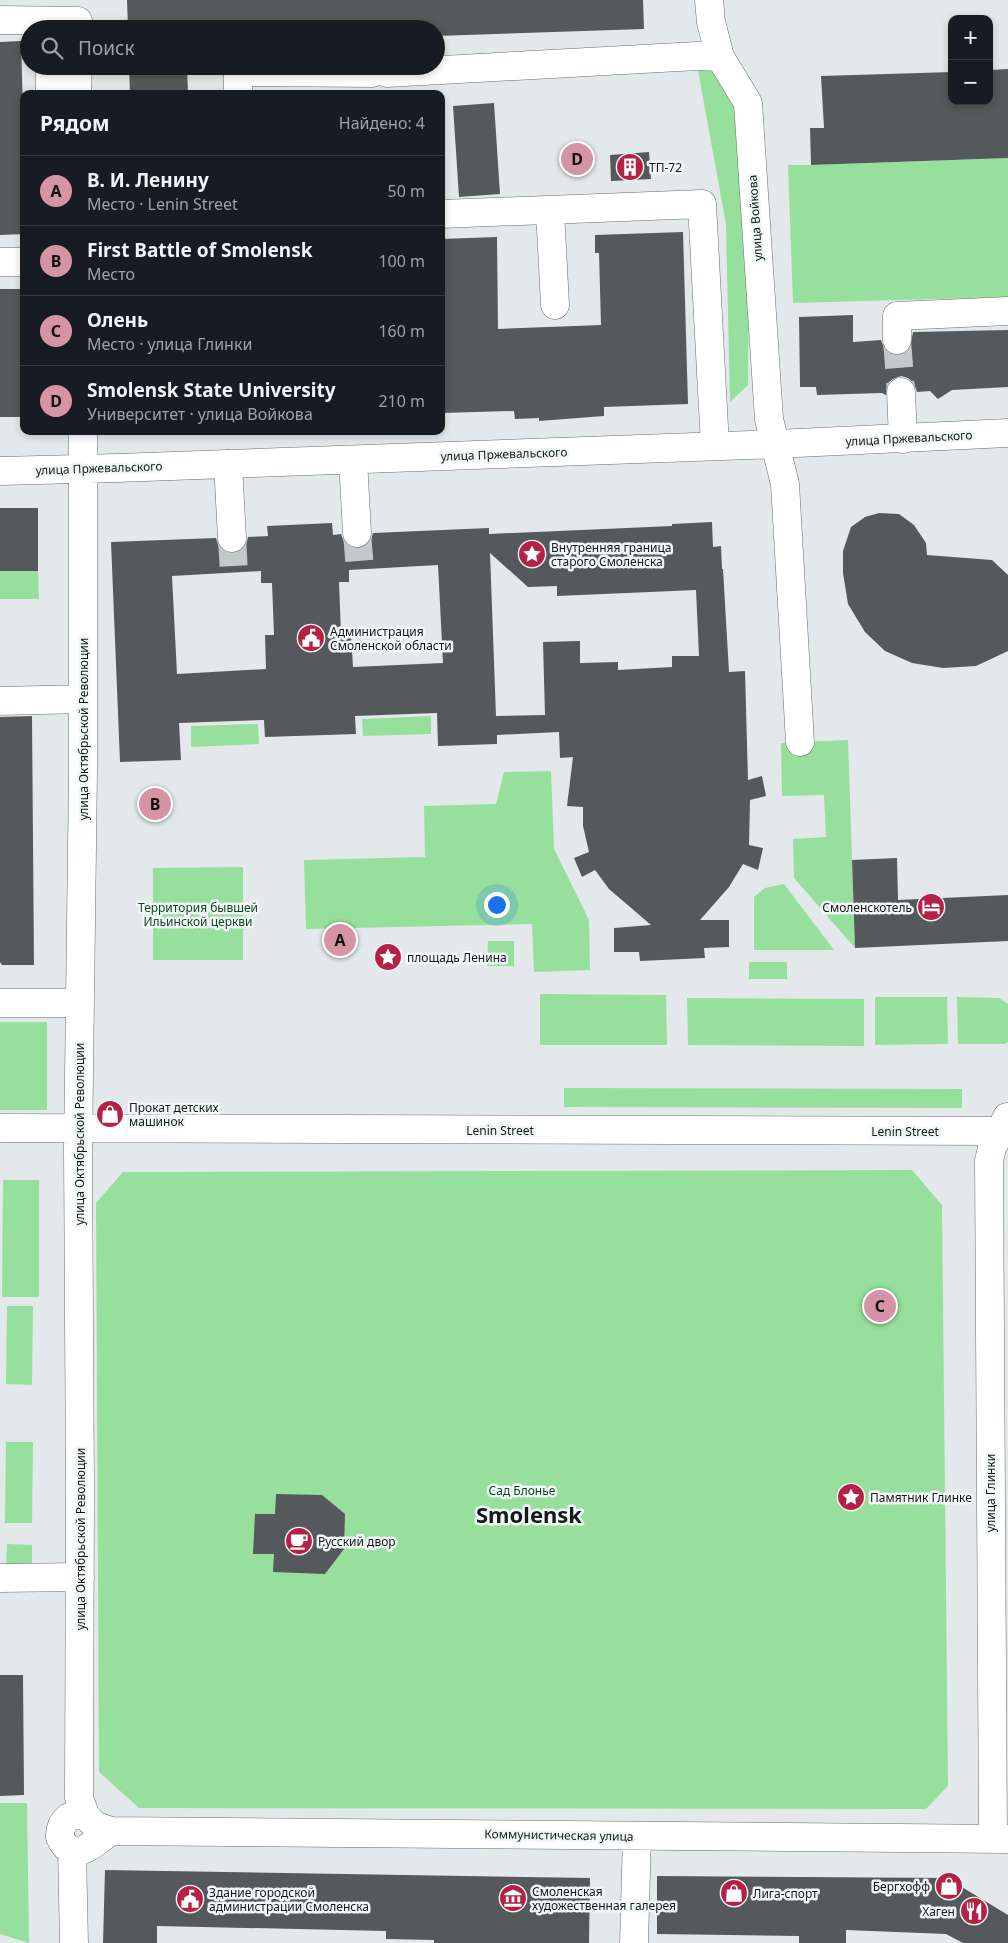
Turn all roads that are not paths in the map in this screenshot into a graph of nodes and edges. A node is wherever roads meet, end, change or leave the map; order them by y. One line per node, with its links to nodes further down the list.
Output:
1 (709, 0): 4 (street, улица Войкова)
2 (0, 20): 3 (street)
3 (20, 22)
4 (720, 57): 5 (street); 26 (street, улица Войкова)
5 (445, 73)
6 (50, 75): 12 (street)
7 (78, 75): 13 (street)
8 (238, 75): 14 (street)
9 (305, 75): 11 (street)
10 (416, 75): 11 (street)
11 (372, 78)
12 (50, 90)
13 (78, 90)
14 (238, 90)
15 (550, 210): 16 (street); 19 (street); 27 (street)
16 (445, 214)
17 (0, 262): 18 (street)
18 (20, 262)
19 (555, 305)
20 (1008, 311): 21 (street)
21 (897, 340)
22 (901, 392): 25 (street)
23 (1008, 433): 25 (street, улица Пржевальского)
24 (83, 435): 30 (street, улица Октябрьской Революции)
25 (903, 439): 26 (street, улица Пржевальского)
26 (776, 444): 27 (street, улица Пржевальского); 36 (street, улица Войкова)
27 (714, 446): 28 (street, улица Пржевальского)
28 (353, 460): 29 (street, улица Пржевальского); 32 (street)
29 (228, 464): 30 (street, улица Пржевальского); 33 (street)
30 (83, 469): 31 (street, улица Пржевальского); 34 (street, улица Октябрьской Революции)
31 (0, 471)
32 (357, 533)
33 (232, 538)
34 (83, 699): 35 (street); 37 (street, улица Октябрьской Революции)
35 (0, 701)
36 (800, 742)
37 (80, 991): 38 (street); 40 (street, улица Октябрьской Революции)
38 (0, 1003)
39 (0, 1128): 40 (street, Lenin Street)
40 (78, 1129): 41 (street, Lenin Street); 42 (street, улица Октябрьской Революции)
41 (1000, 1131): 47 (street, улица Глинки)
42 (80, 1577): 43 (street); 44 (street, улица Октябрьской Революции)
43 (0, 1578)
44 (78, 1811): 45 (street); 48 (street)
45 (111, 1831): 46 (street, Коммунистическая улица); 48 (street)
46 (637, 1836): 47 (street, Коммунистическая улица); 50 (street)
47 (1003, 1842)
48 (72, 1851): 49 (street)
49 (74, 1943)
50 (634, 1943)

